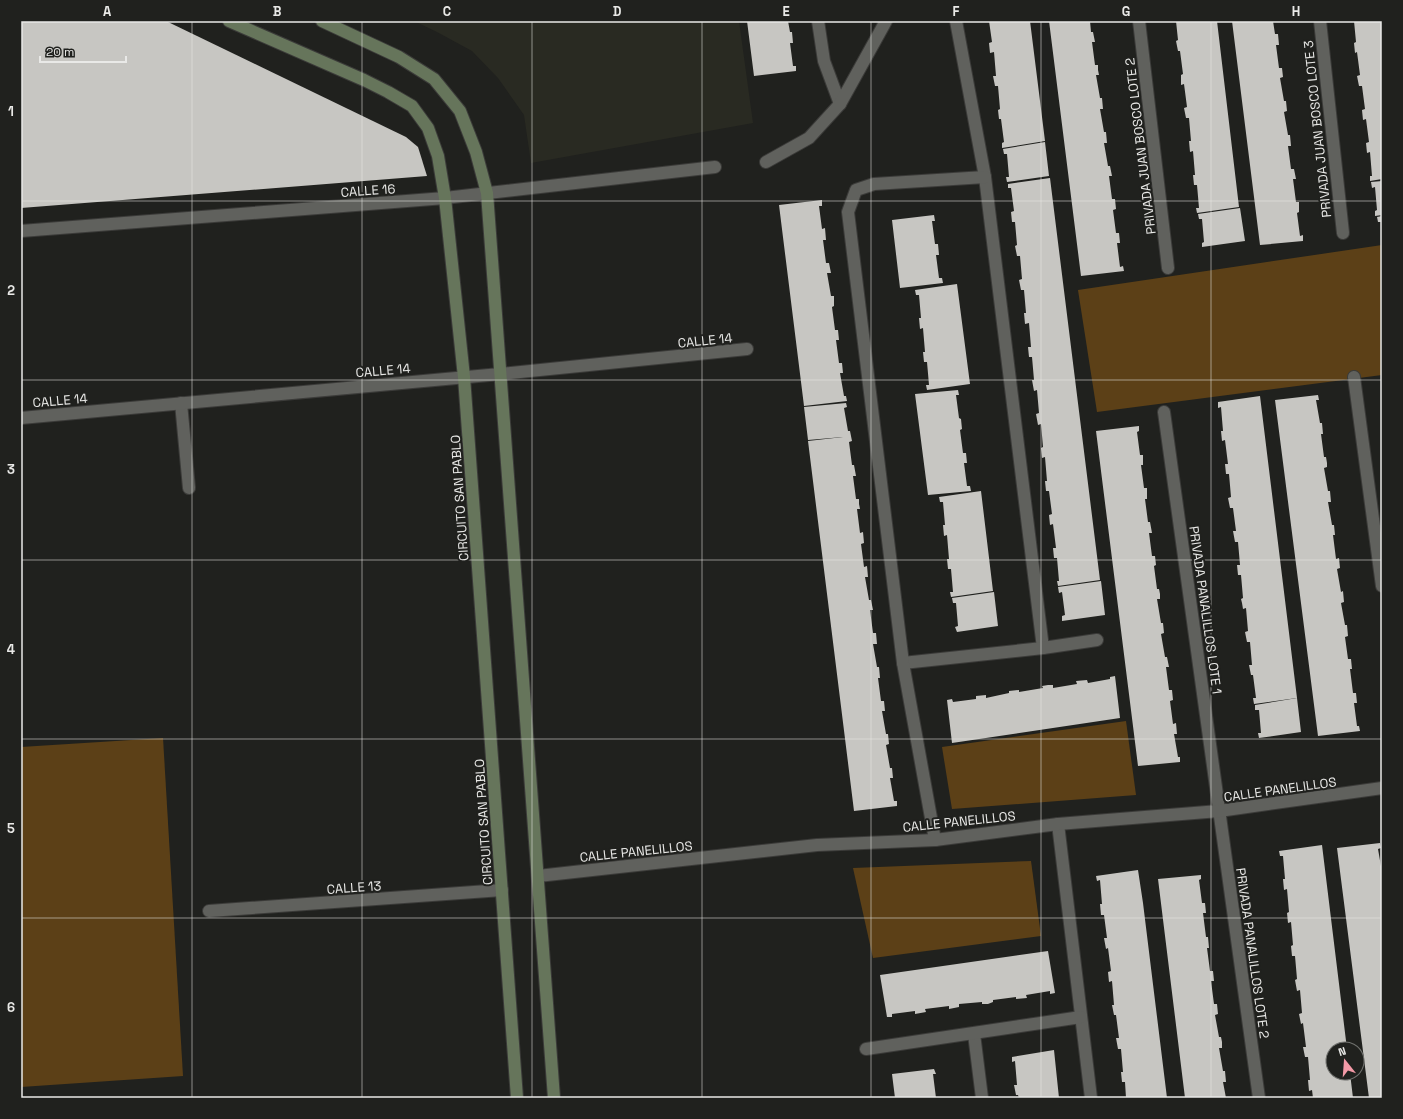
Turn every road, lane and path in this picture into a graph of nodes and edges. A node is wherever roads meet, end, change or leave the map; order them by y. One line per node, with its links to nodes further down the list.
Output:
1 (229, 21): 13 (main road, CIRCUITO SAN PABLO)
2 (322, 21): 12 (main road)
3 (818, 21): 8 (street)
4 (886, 21): 8 (street)
5 (956, 21): 11 (street)
6 (1139, 21): 16 (street, PRIVADA JUAN BOSCO LOTE 2)
7 (1320, 21): 15 (street, PRIVADA JUAN BOSCO LOTE 3)
8 (840, 104): 9 (street)
9 (766, 162)
10 (715, 167): 12 (street, CALLE 16)
11 (985, 177): 27 (street); 28 (street)
12 (487, 193): 13 (street, CALLE 16); 18 (main road)
13 (445, 198): 14 (street, CALLE 16); 19 (main road, CIRCUITO SAN PABLO)
14 (21, 231)
15 (1343, 233)
16 (1168, 268)
17 (747, 350): 18 (street, CALLE 14)
18 (500, 374): 19 (street, CALLE 14); 33 (main road)
19 (464, 377): 21 (street, CALLE 14); 34 (main road, CIRCUITO SAN PABLO)
20 (1354, 377): 25 (street)
21 (181, 403): 23 (street, CALLE 14); 24 (street)
22 (1164, 412): 30 (street, PRIVADA PANALILLOS LOTE 1)
23 (21, 418)
24 (189, 488)
25 (1382, 586)
26 (1097, 640): 27 (street)
27 (1043, 648): 28 (street)
28 (902, 663): 32 (street)
29 (1382, 788): 30 (street, CALLE PANELILLOS)
30 (1219, 811): 31 (street, CALLE PANELILLOS); 43 (street, PRIVADA PANALILLOS LOTE 2)
31 (1058, 824): 32 (street, CALLE PANELILLOS); 36 (street)
32 (935, 840): 33 (street, CALLE PANELILLOS)
33 (538, 876): 40 (main road)
34 (502, 890): 35 (street, CALLE 13); 39 (main road, CIRCUITO SAN PABLO)
35 (209, 911)
36 (1081, 1017): 37 (street); 42 (street)
37 (974, 1034): 38 (street); 41 (street)
38 (866, 1049)
39 (517, 1098)
40 (554, 1098)
41 (982, 1098)
42 (1091, 1098)
43 (1258, 1098)

